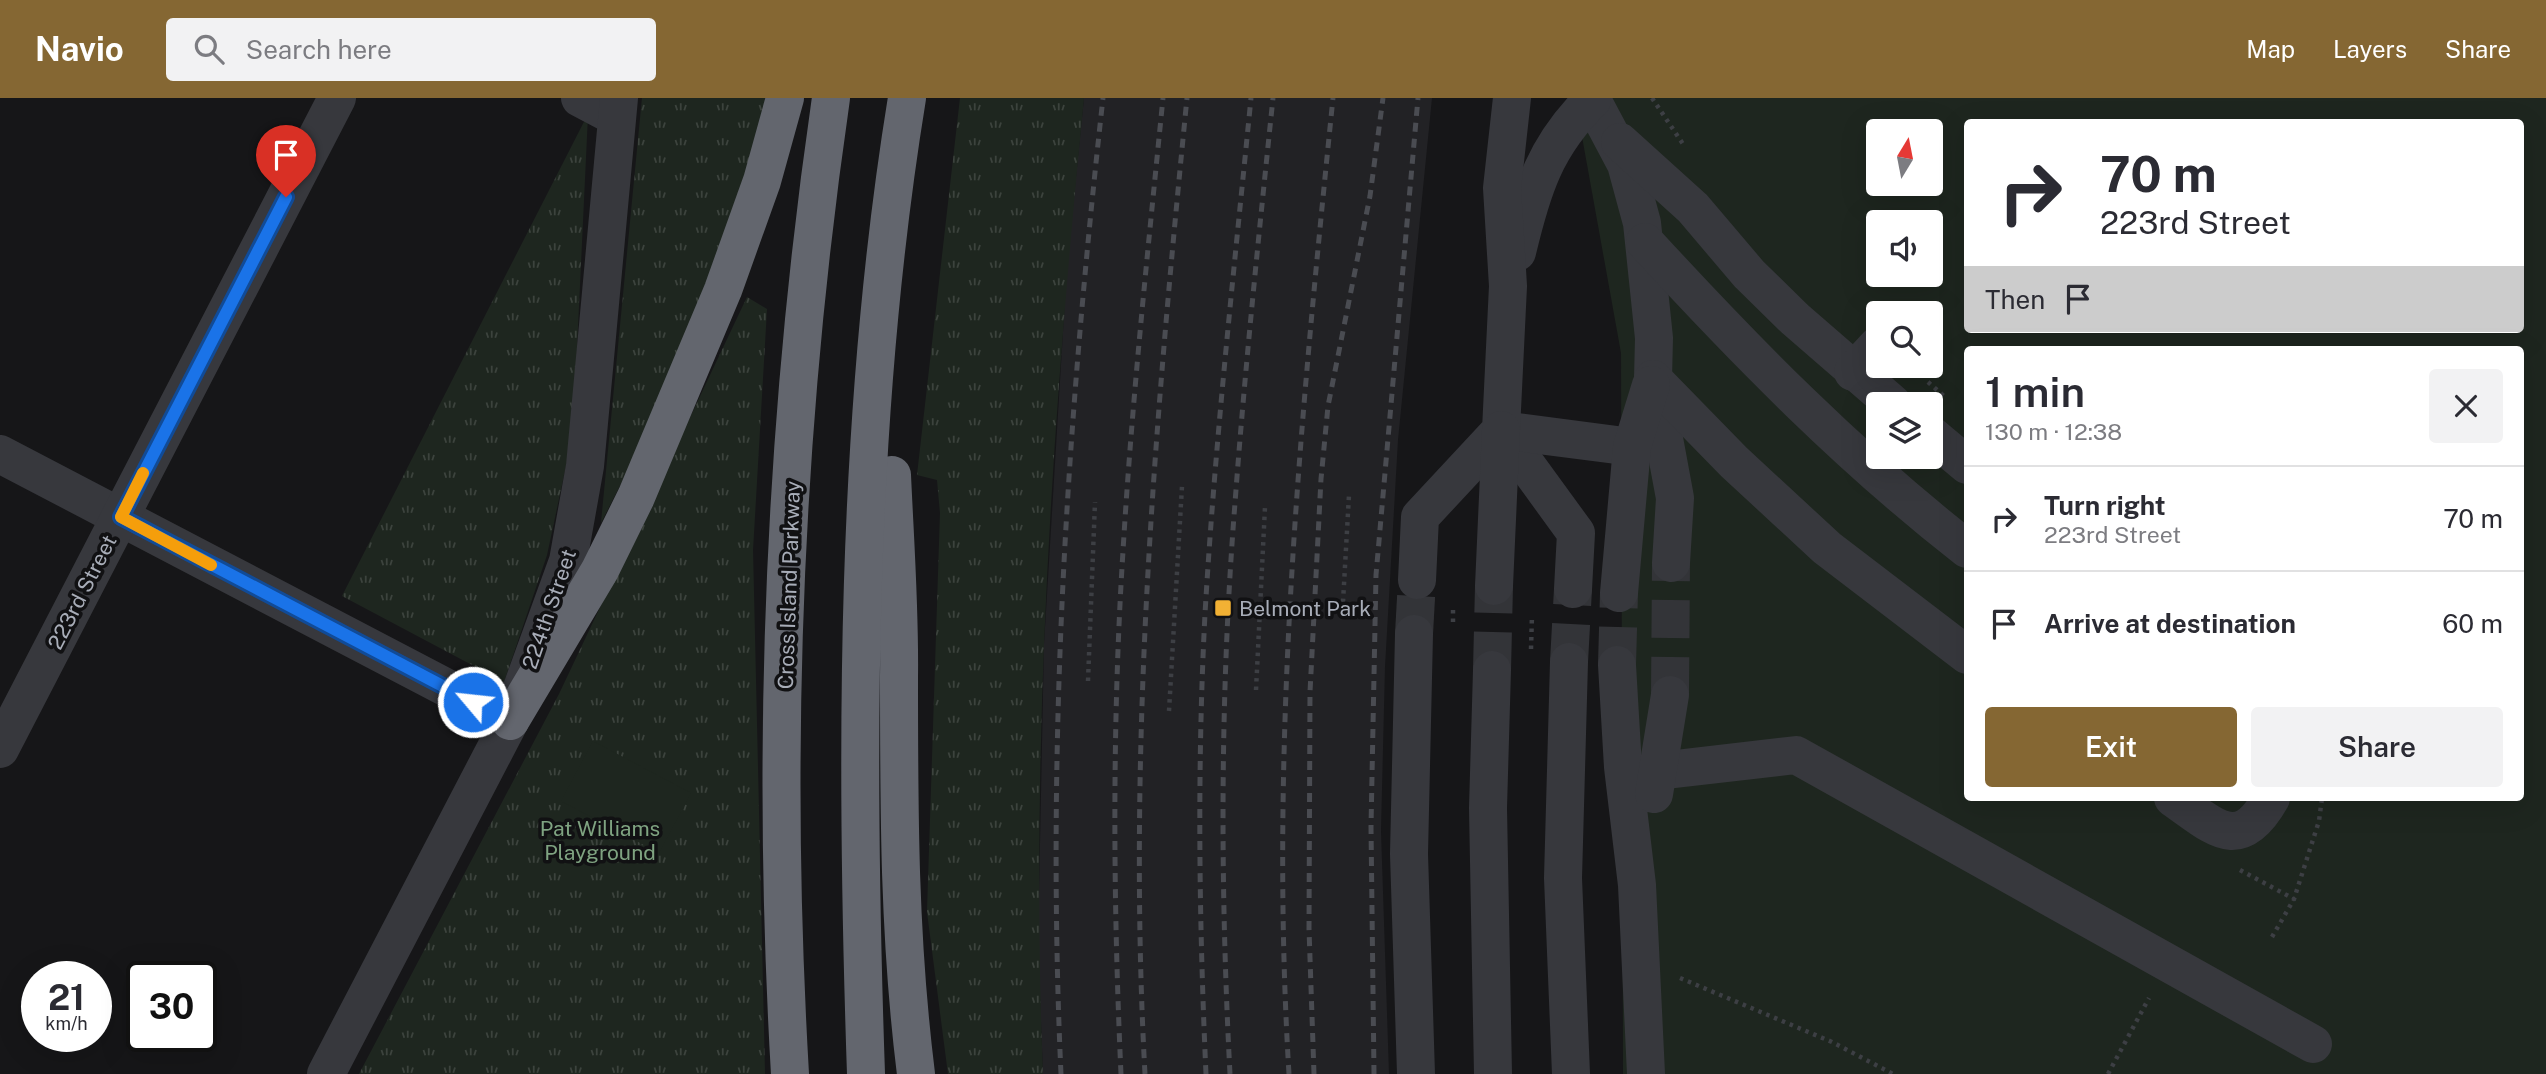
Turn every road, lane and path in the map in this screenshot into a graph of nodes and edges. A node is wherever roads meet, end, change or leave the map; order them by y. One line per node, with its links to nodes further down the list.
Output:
1 (337, 98): 27 (street, 223rd Street)
2 (580, 98): 8 (street)
3 (785, 98): 44 (highway)
4 (831, 98): 58 (highway, Cross Island Parkway)
5 (907, 98): 11 (highway)
6 (1512, 98): 12 (street)
7 (1592, 99): 9 (street); 12 (street)
8 (617, 107): 44 (street, 224th Street)
9 (1612, 136): 10 (street); 13 (street)
10 (1645, 242): 15 (street); 28 (street)
11 (885, 278): 59 (highway); 60 (highway)
12 (1508, 286): 18 (street)
13 (1865, 359): 16 (street)
14 (1923, 378): 17 (path)
15 (1653, 379): 20 (street); 29 (street); 36 (street)
16 (1886, 392)
17 (1947, 399)
18 (1501, 430): 20 (street); 30 (street); 31 (street); 32 (street)
19 (1943, 445): 22 (street)
20 (1632, 447): 33 (street)
21 (0, 454): 27 (street)
22 (1964, 462)
23 (1182, 486): 43 (path)
24 (1349, 495): 34 (path)
25 (1095, 502): 40 (path)
26 (1265, 507): 41 (path)
27 (121, 517): 44 (street); 45 (street, 223rd Street)
28 (1964, 547)
29 (1671, 564)
30 (1417, 580)
31 (1494, 586)
32 (1573, 589)
33 (1619, 593)
34 (1343, 602)
35 (1414, 634): 61 (street)
36 (1964, 653)
37 (1569, 662): 63 (street)
38 (1617, 665): 51 (street)
39 (1492, 670): 62 (street)
40 (1088, 681)
41 (1256, 690)
42 (1670, 695): 46 (street)
43 (1170, 711)
44 (510, 721): 57 (street, 224th Street)
45 (0, 749)
46 (1658, 772): 51 (street); 54 (street)
47 (2177, 801): 48 (street)
48 (2269, 801)
49 (2322, 801): 52 (path)
50 (2237, 868): 52 (path)
51 (1637, 885): 55 (street)
52 (2294, 899): 53 (path)
53 (2272, 937)
54 (2163, 961): 56 (street); 66 (path)
55 (1640, 975): 64 (street); 65 (path)
56 (2313, 1044)
57 (326, 1074)
58 (790, 1074)
59 (866, 1074)
60 (916, 1074)
61 (1416, 1074)
62 (1493, 1074)
63 (1571, 1074)
64 (1646, 1074)
65 (1893, 1074)
66 (2108, 1074)

